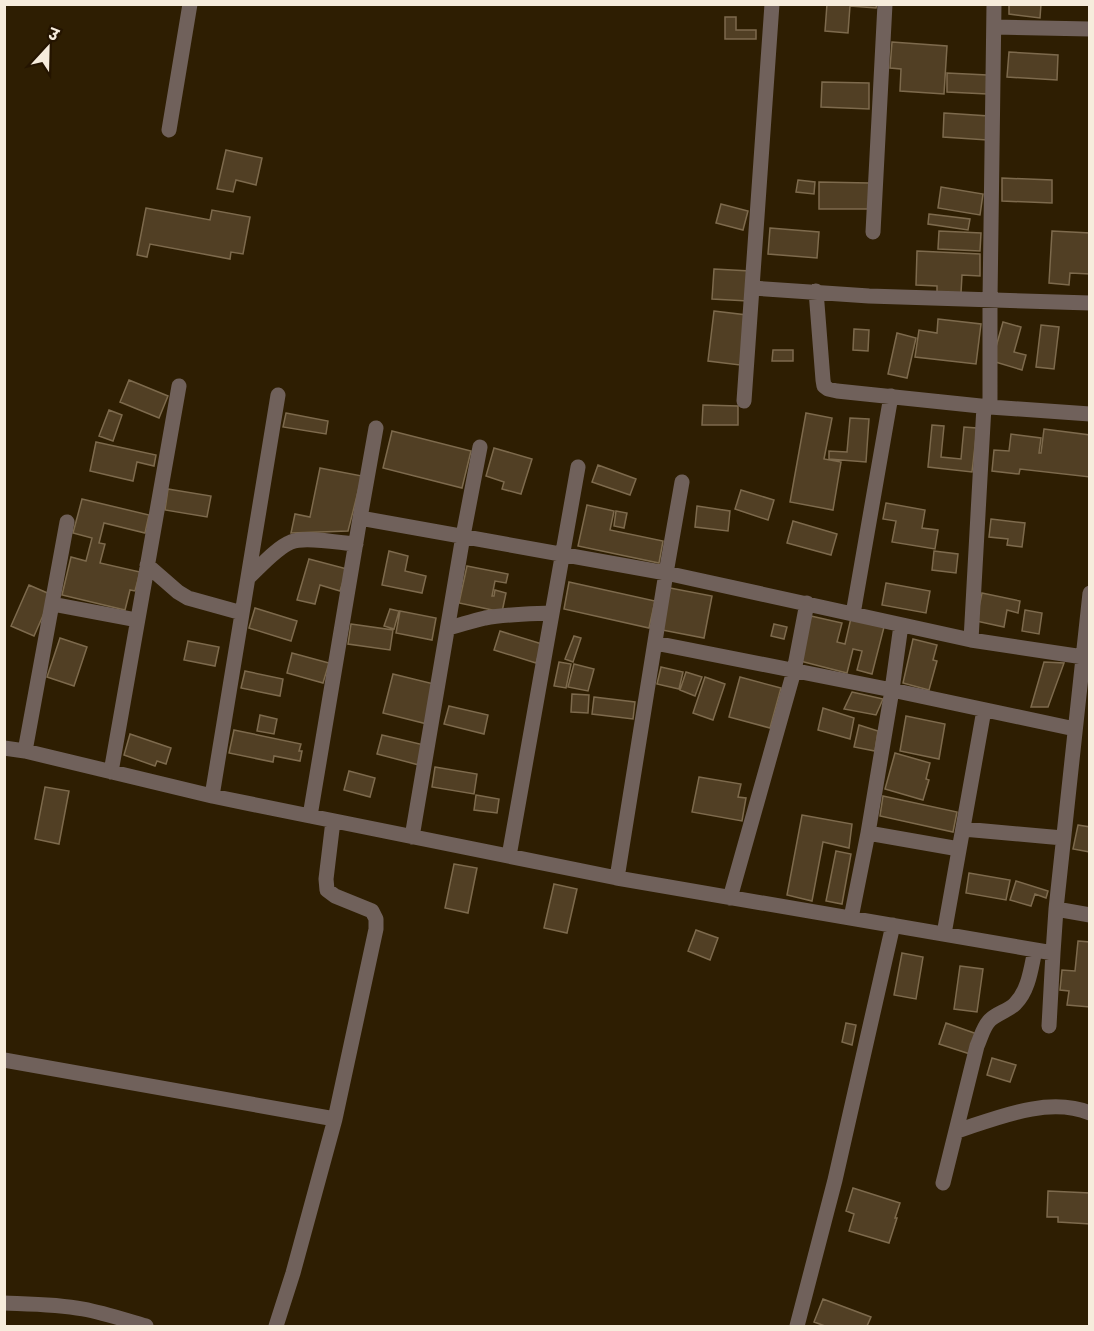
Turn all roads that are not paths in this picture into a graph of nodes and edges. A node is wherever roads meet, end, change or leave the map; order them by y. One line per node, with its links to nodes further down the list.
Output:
1 (190, 4): 7 (street)
2 (772, 4): 9 (street)
3 (885, 4): 8 (street)
4 (994, 4): 5 (street)
5 (994, 27): 6 (street); 11 (street)
6 (1089, 29)
7 (169, 130)
8 (873, 231)
9 (752, 288): 10 (street); 16 (street)
10 (816, 291): 11 (street); 15 (street)
11 (990, 300): 12 (street); 17 (street)
12 (1089, 303)
13 (179, 386): 28 (street)
14 (278, 395): 30 (street)
15 (891, 396): 17 (street); 36 (street)
16 (744, 401)
17 (987, 407): 18 (street); 40 (street)
18 (1089, 414)
19 (376, 428): 23 (street)
20 (480, 447): 25 (street)
21 (578, 467): 27 (street)
22 (682, 482): 29 (street)
23 (360, 518): 25 (street); 26 (street)
24 (67, 522): 33 (street)
25 (463, 536): 27 (street); 39 (street)
26 (356, 544): 30 (street); 51 (street)
27 (562, 554): 29 (street); 35 (street)
28 (147, 565): 34 (street); 37 (street)
29 (666, 573): 32 (street); 41 (street)
30 (248, 578): 34 (street)
31 (1089, 593): 42 (street)
32 (807, 603): 36 (street); 43 (street)
33 (52, 604): 37 (street); 48 (street)
34 (242, 613): 50 (street)
35 (551, 613): 39 (street); 58 (street)
36 (854, 614): 38 (street)
37 (137, 620): 49 (street)
38 (901, 625): 40 (street); 44 (street)
39 (448, 628): 55 (street)
40 (971, 640): 42 (street)
41 (655, 643): 43 (street); 59 (street)
42 (1086, 657): 46 (street)
43 (794, 671): 44 (street); 60 (street)
44 (892, 690): 45 (street); 54 (street)
45 (984, 710): 46 (street); 53 (street)
46 (1075, 729): 56 (street)
47 (4, 748): 48 (street)
48 (25, 751): 49 (street)
49 (111, 772): 50 (street)
50 (212, 796): 51 (street)
51 (310, 816): 52 (street)
52 (333, 820): 55 (street); 71 (street)
53 (963, 829): 56 (street); 57 (street)
54 (868, 833): 57 (street); 63 (street)
55 (412, 837): 58 (street)
56 (1063, 838): 61 (street)
57 (959, 849): 65 (street)
58 (509, 856): 59 (street)
59 (617, 878): 60 (street)
60 (730, 898): 63 (street)
61 (1056, 909): 62 (street); 67 (street)
62 (1089, 915)
63 (851, 918): 64 (street)
64 (893, 925): 65 (street); 77 (street)
65 (944, 934): 66 (street)
66 (1035, 950): 67 (street); 72 (street)
67 (1053, 953): 68 (street)
68 (1049, 1026)
69 (4, 1060): 71 (street)
70 (1089, 1113): 72 (street)
71 (335, 1119): 76 (street)
72 (957, 1131): 73 (street)
73 (943, 1182)
74 (4, 1303): 75 (street)
75 (146, 1326)
76 (276, 1326)
77 (797, 1326)

